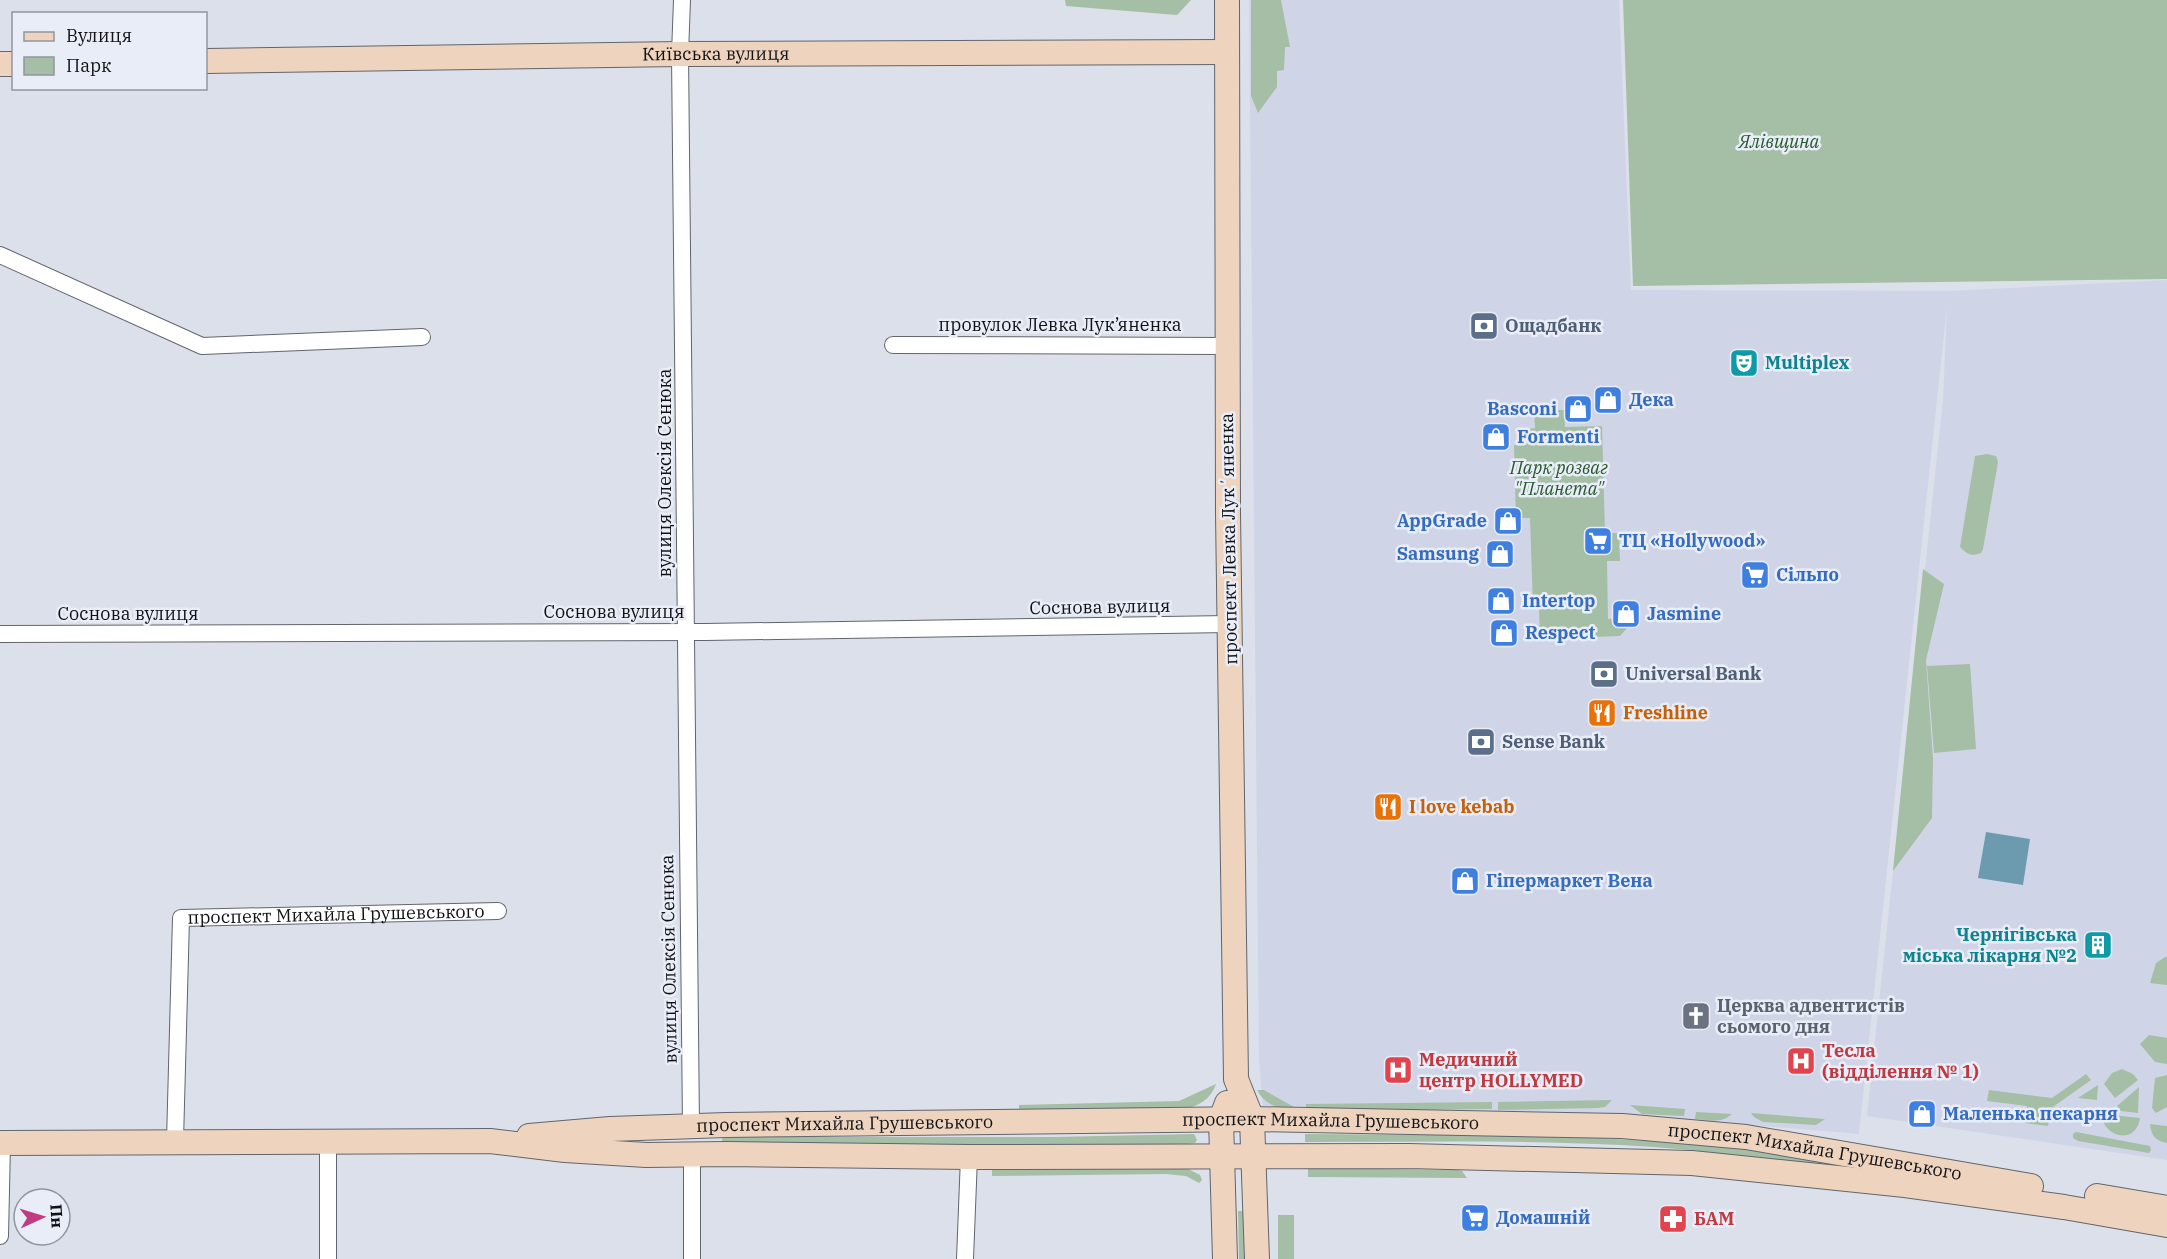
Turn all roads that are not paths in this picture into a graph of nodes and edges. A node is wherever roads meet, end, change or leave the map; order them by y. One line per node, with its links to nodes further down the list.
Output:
1 (682, 0): 4 (street, вулиця Олексія Сенюка)
2 (1227, 0): 3 (main road, проспект Левка Лукʼяненка)
3 (1226, 52): 4 (main road, Київська вулиця); 9 (main road, проспект Левка Лукʼяненка)
4 (680, 54): 5 (main road, Київська вулиця); 11 (street, вулиця Олексія Сенюка)
5 (207, 61)
6 (0, 255): 7 (street)
7 (422, 337)
8 (892, 345): 9 (street, провулок Левка Лук’яненка)
9 (1227, 346): 10 (main road, проспект Левка Лукʼяненка)
10 (1229, 624): 11 (street, Соснова вулиця); 14 (main road, проспект Левка Лукʼяненка)
11 (685, 631): 12 (street, Соснова вулиця); 17 (street, вулиця Олексія Сенюка)
12 (0, 634)
13 (498, 911): 18 (street, проспект Михайла Грушевського)
14 (1236, 1079): 15 (main road, проспект Левка Лукʼяненка); 16 (main road, проспект Левка Лукʼяненка)
15 (1221, 1119): 16 (main road, проспект Михайла Грушевського); 17 (main road, проспект Михайла Грушевського); 23 (main road, проспект Левка Лукʼяненка)
16 (1252, 1119): 24 (main road, проспект Левка Лукʼяненка); 26 (main road, проспект Михайла Грушевського)
17 (691, 1126): 20 (main road, проспект Михайла Грушевського); 22 (main road)
18 (176, 1141): 19 (main road, проспект Михайла Грушевського); 21 (main road, проспект Михайла Грушевського)
19 (328, 1141): 20 (main road, проспект Михайла Грушевського); 29 (street)
20 (490, 1141): 22 (main road, проспект Михайла Грушевського)
21 (1, 1143): 28 (street)
22 (692, 1155): 25 (main road, проспект Михайла Грушевського); 30 (street)
23 (1223, 1156): 24 (main road, проспект Михайла Грушевського); 25 (main road, проспект Михайла Грушевського); 32 (main road, проспект Левка Лукʼяненка)
24 (1253, 1156): 27 (main road, проспект Михайла Грушевського); 33 (main road, проспект Левка Лукʼяненка)
25 (969, 1157): 31 (street)
26 (2167, 1208)
27 (2167, 1225)
28 (0, 1236)
29 (328, 1259)
30 (692, 1259)
31 (965, 1259)
32 (1225, 1259)
33 (1257, 1259)

